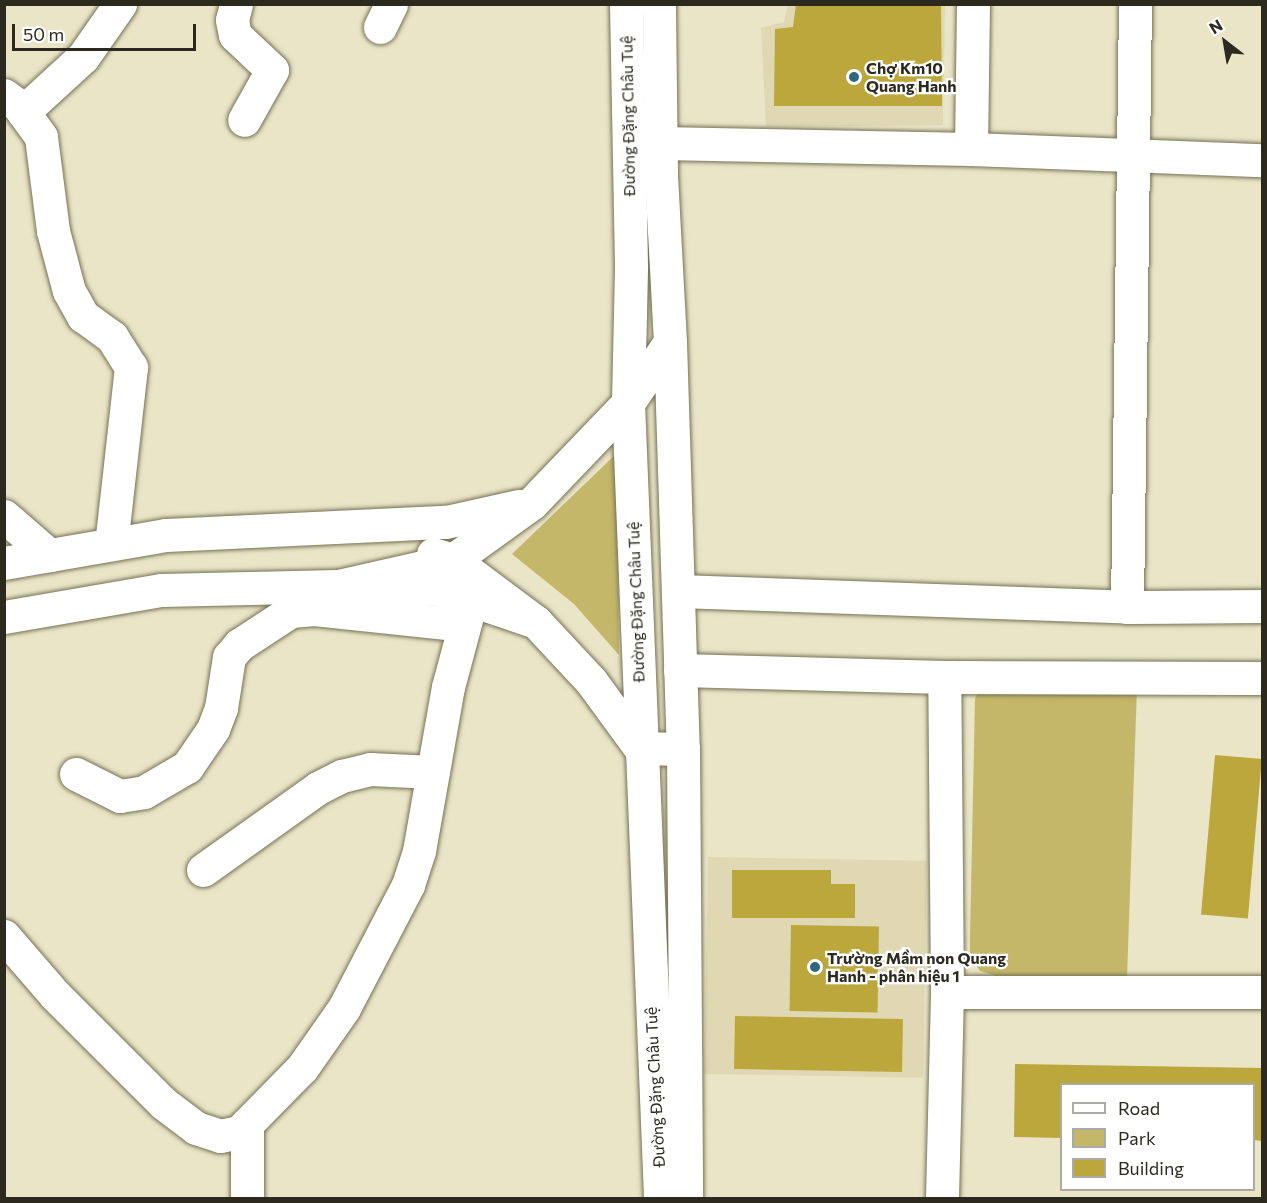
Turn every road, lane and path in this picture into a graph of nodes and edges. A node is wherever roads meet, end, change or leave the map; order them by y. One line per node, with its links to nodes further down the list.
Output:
1 (120, 4): 7 (main road)
2 (236, 4): 8 (main road)
3 (626, 4): 14 (main road, Đường Đặng Châu Tuệ)
4 (659, 4): 9 (main road, Đường Đặng Châu Tuệ)
5 (973, 4): 10 (main road)
6 (1135, 4): 11 (main road)
7 (10, 100): 18 (main road)
8 (244, 120)
9 (660, 143): 10 (main road); 13 (main road, Đường Đặng Châu Tuệ)
10 (971, 149): 11 (main road)
11 (1133, 154): 12 (main road); 25 (main road)
12 (1263, 160)
13 (670, 342): 14 (main road); 23 (main road, Đường Đặng Châu Tuệ)
14 (628, 403): 15 (main road); 32 (main road, Đường Đặng Châu Tuệ)
15 (532, 503): 17 (main road); 20 (main road)
16 (4, 516): 19 (main road)
17 (350, 527): 18 (main road); 20 (main road)
18 (111, 544): 19 (main road)
19 (49, 555): 21 (main road)
20 (453, 560): 22 (main road); 28 (main road)
21 (4, 563)
22 (338, 586): 26 (main road); 27 (main road)
23 (679, 591): 25 (main road); 29 (main road, Đường Đặng Châu Tuệ)
24 (1263, 606): 25 (main road)
25 (1127, 607)
26 (467, 613): 28 (main road); 34 (main road); 35 (main road)
27 (4, 617)
28 (536, 622): 32 (main road)
29 (680, 670): 30 (main road); 33 (main road, Đường Đặng Châu Tuệ)
30 (944, 677): 31 (main road); 38 (main road)
31 (1263, 678)
32 (640, 748): 33 (main road); 42 (main road, Đường Đặng Châu Tuệ)
33 (683, 749): 43 (main road, Đường Đặng Châu Tuệ)
34 (433, 772): 36 (main road); 40 (main road)
35 (76, 774)
36 (203, 870)
37 (4, 936): 40 (main road)
38 (947, 992): 39 (main road); 44 (main road)
39 (1263, 992)
40 (247, 1124): 41 (main road)
41 (247, 1198)
42 (660, 1198)
43 (686, 1198)
44 (942, 1198)

